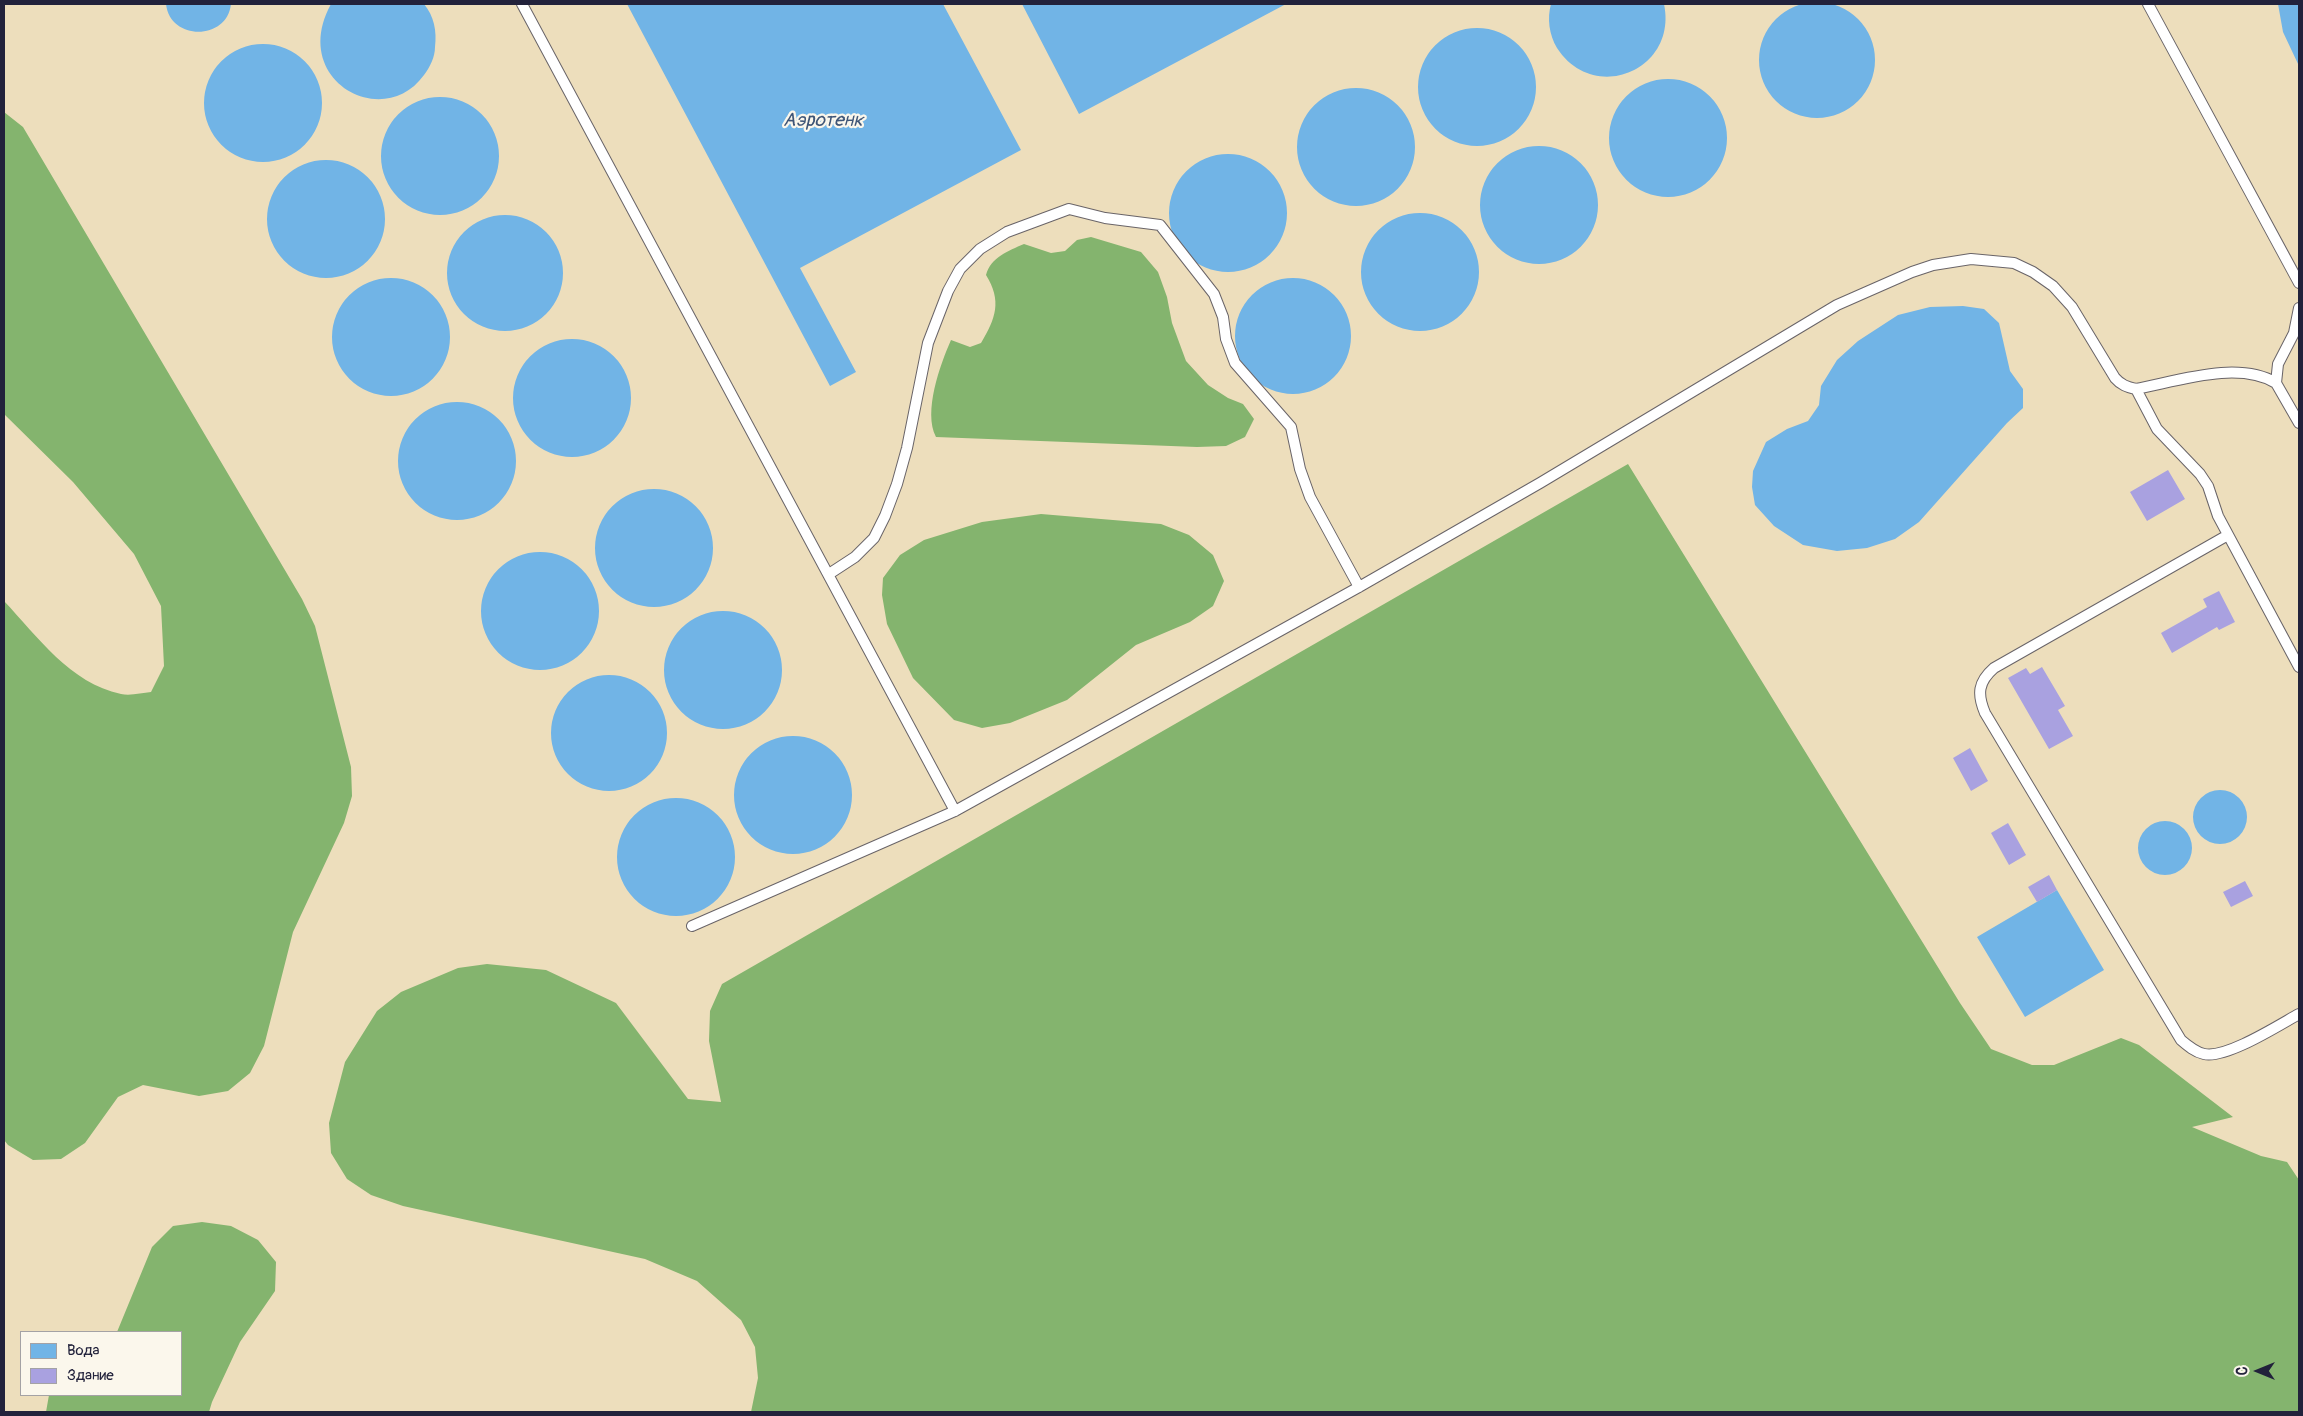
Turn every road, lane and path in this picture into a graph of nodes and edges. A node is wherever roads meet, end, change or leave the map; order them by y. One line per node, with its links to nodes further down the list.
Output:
1 (522, 4): 9 (lane)
2 (2148, 4): 3 (lane)
3 (2299, 284)
4 (2299, 308): 5 (lane)
5 (2276, 383): 6 (lane); 7 (lane)
6 (2136, 389): 8 (lane); 10 (lane)
7 (2299, 423)
8 (2228, 535): 11 (lane); 14 (lane)
9 (829, 574): 10 (lane); 12 (lane)
10 (1359, 587): 12 (lane)
11 (2299, 667)
12 (955, 811): 13 (lane)
13 (692, 926)
14 (2299, 1014)

